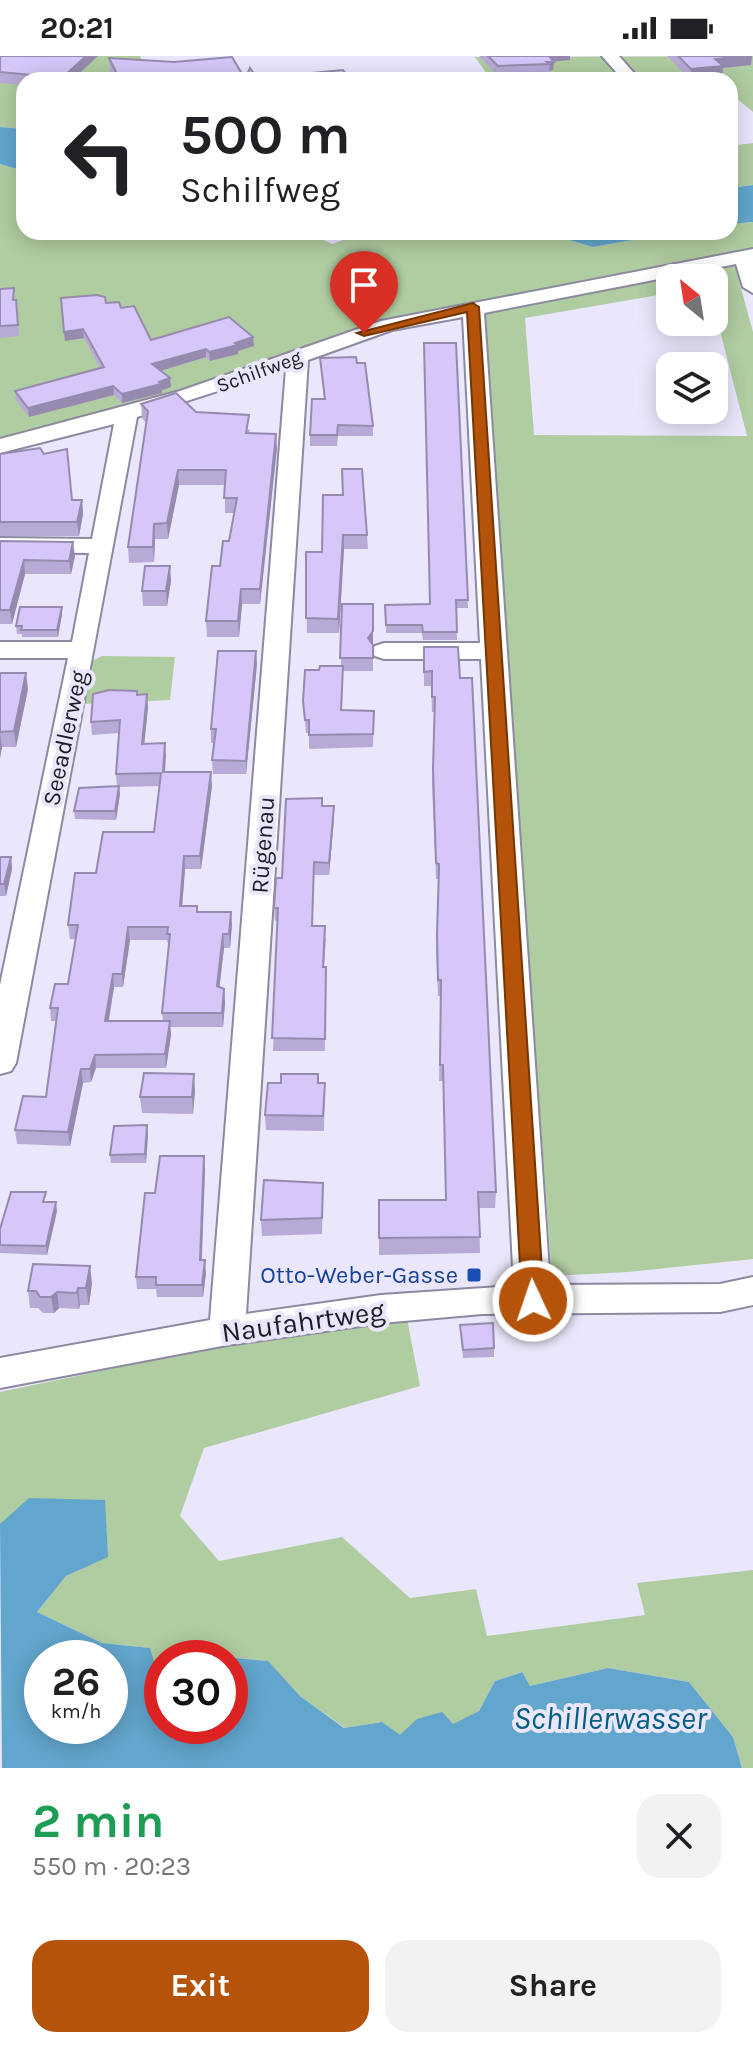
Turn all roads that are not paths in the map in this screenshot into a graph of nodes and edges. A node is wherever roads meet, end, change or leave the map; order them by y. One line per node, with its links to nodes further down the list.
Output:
1 (610, 56): 2 (street)
2 (625, 72)
3 (748, 256): 4 (street); 5 (street, Schilfweg)
4 (753, 287)
5 (473, 307): 6 (street, Schilfweg); 14 (street)
6 (297, 359): 7 (street, Schilfweg); 19 (street, Rügenau)
7 (127, 414): 8 (street, Schilfweg); 10 (street, Seeadlerweg)
8 (0, 446)
9 (0, 545): 10 (street)
10 (102, 546): 12 (street, Seeadlerweg)
11 (0, 650): 12 (street)
12 (83, 650): 15 (street, Seeadlerweg)
13 (384, 651): 14 (street)
14 (493, 651): 18 (street)
15 (10, 951): 16 (street, Seeadlerweg)
16 (0, 1063)
17 (753, 1291): 18 (street, Naufahrtweg)
18 (533, 1301): 19 (street, Naufahrtweg)
19 (227, 1331): 20 (street, Naufahrtweg)
20 (0, 1373)

